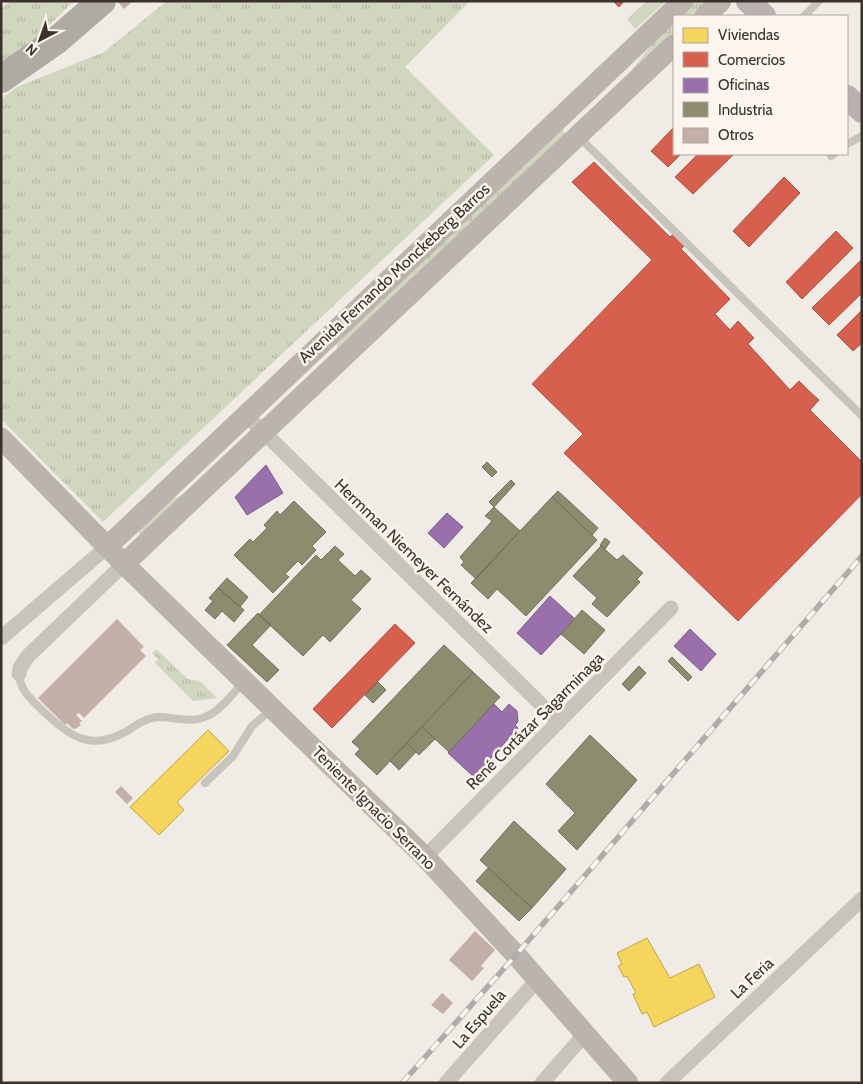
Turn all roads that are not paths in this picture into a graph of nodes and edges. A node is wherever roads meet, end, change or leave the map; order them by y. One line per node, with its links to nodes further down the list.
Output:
1 (102, 1): 10 (highway)
2 (683, 1): 13 (street, Avenida Fernando Monckeberg Barros)
3 (721, 1): 6 (street)
4 (748, 1): 7 (main road)
5 (819, 1): 8 (lane)
6 (706, 15)
7 (763, 15)
8 (805, 15)
9 (673, 46): 14 (street, Avenida Fernando Monckeberg Barros)
10 (1, 79)
11 (848, 98): 12 (main road)
12 (862, 111)
13 (562, 114): 14 (street); 17 (street, Avenida Fernando Monckeberg Barros)
14 (576, 135): 18 (lane); 19 (street, Avenida Fernando Monckeberg Barros)
15 (862, 136): 16 (lane)
16 (848, 143)
17 (245, 414): 19 (street, Hermman Niemeyer Fernández); 21 (street, Avenida Fernando Monckeberg Barros)
18 (862, 416)
19 (262, 432): 22 (street, Avenida Fernando Monckeberg Barros); 28 (street, Hermman Niemeyer Fernández)
20 (1, 438): 21 (street, Teniente Ignacio Serrano)
21 (107, 547): 22 (street, Teniente Ignacio Serrano); 24 (street)
22 (124, 564): 25 (street); 26 (street, Teniente Ignacio Serrano)
23 (670, 608): 28 (street, René Cortázar Sagarminaga)
24 (1, 638)
25 (19, 674): 26 (lane)
26 (245, 681): 27 (street, Teniente Ignacio Serrano)
27 (272, 708): 29 (lane); 30 (street, Teniente Ignacio Serrano)
28 (559, 722): 30 (street, René Cortázar Sagarminaga)
29 (206, 783)
30 (425, 858): 32 (street, Teniente Ignacio Serrano)
31 (862, 899): 37 (street, La Feria)
32 (538, 978): 33 (street, Teniente Ignacio Serrano); 34 (street, La Espuela)
33 (585, 1034): 35 (street); 36 (street, Teniente Ignacio Serrano)
34 (446, 1083)
35 (542, 1083)
36 (628, 1083)
37 (667, 1083)

